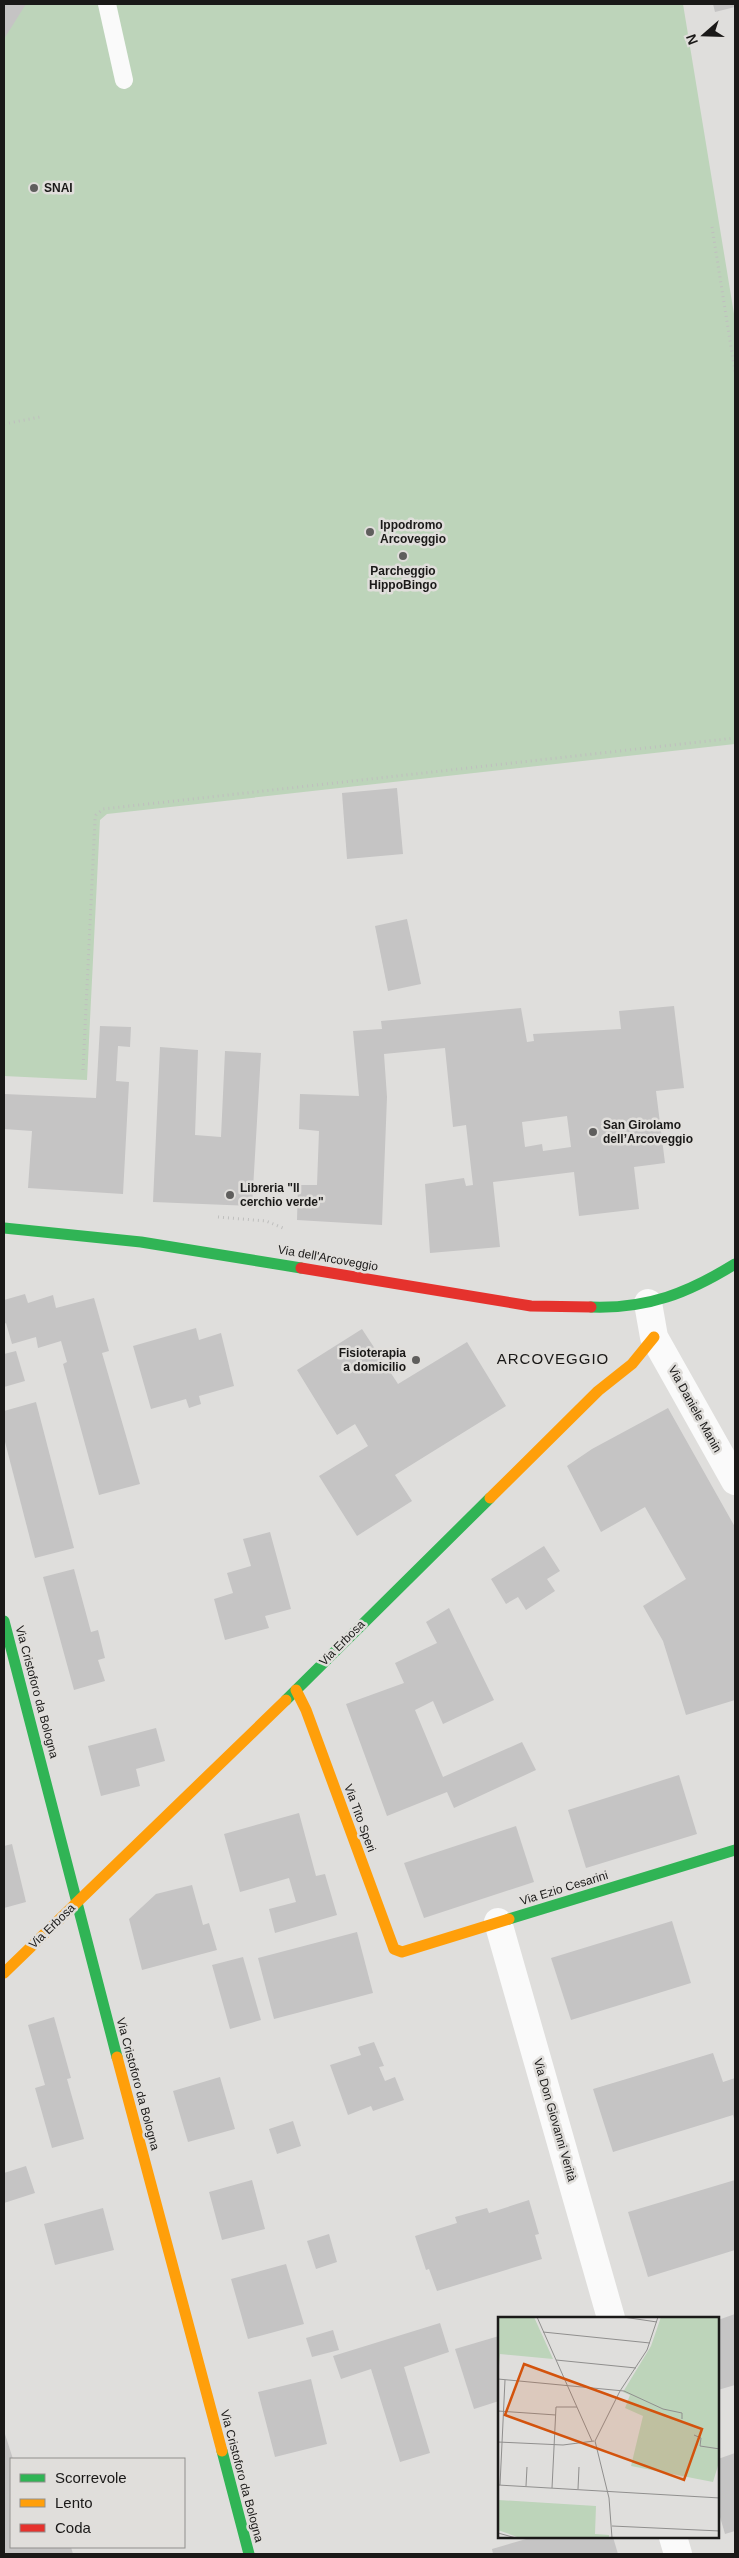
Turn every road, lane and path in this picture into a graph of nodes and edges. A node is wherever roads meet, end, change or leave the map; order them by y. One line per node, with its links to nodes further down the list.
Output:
1 (107, 4): 2 (lane)
2 (124, 80)
3 (712, 227): 4 (path)
4 (735, 372)
5 (40, 417): 6 (path)
6 (4, 424)
7 (735, 738): 8 (path)
8 (83, 1070)
9 (4, 1228): 11 (street, Via dell'Arcoveggio)
10 (735, 1264): 11 (street, Via dell'Arcoveggio)
11 (648, 1303): 12 (street)
12 (654, 1338): 13 (street, Via Daniele Manin); 15 (street, Via Erbosa)
13 (735, 1481)
14 (4, 1621): 17 (street, Via Cristoforo da Bologna)
15 (296, 1690): 17 (street, Via Erbosa); 19 (street, Via Tito Speri)
16 (735, 1850): 18 (street, Via Ezio Cesarini)
17 (76, 1902): 20 (street, Via Erbosa); 23 (street, Via Cristoforo da Bologna)
18 (498, 1922): 19 (street, Via Ezio Cesarini); 21 (street, Via Don Giovanni Verità)
19 (402, 1952)
20 (4, 1973)
21 (611, 2317)
22 (673, 2538): 24 (street)
23 (249, 2554)
24 (678, 2554)

